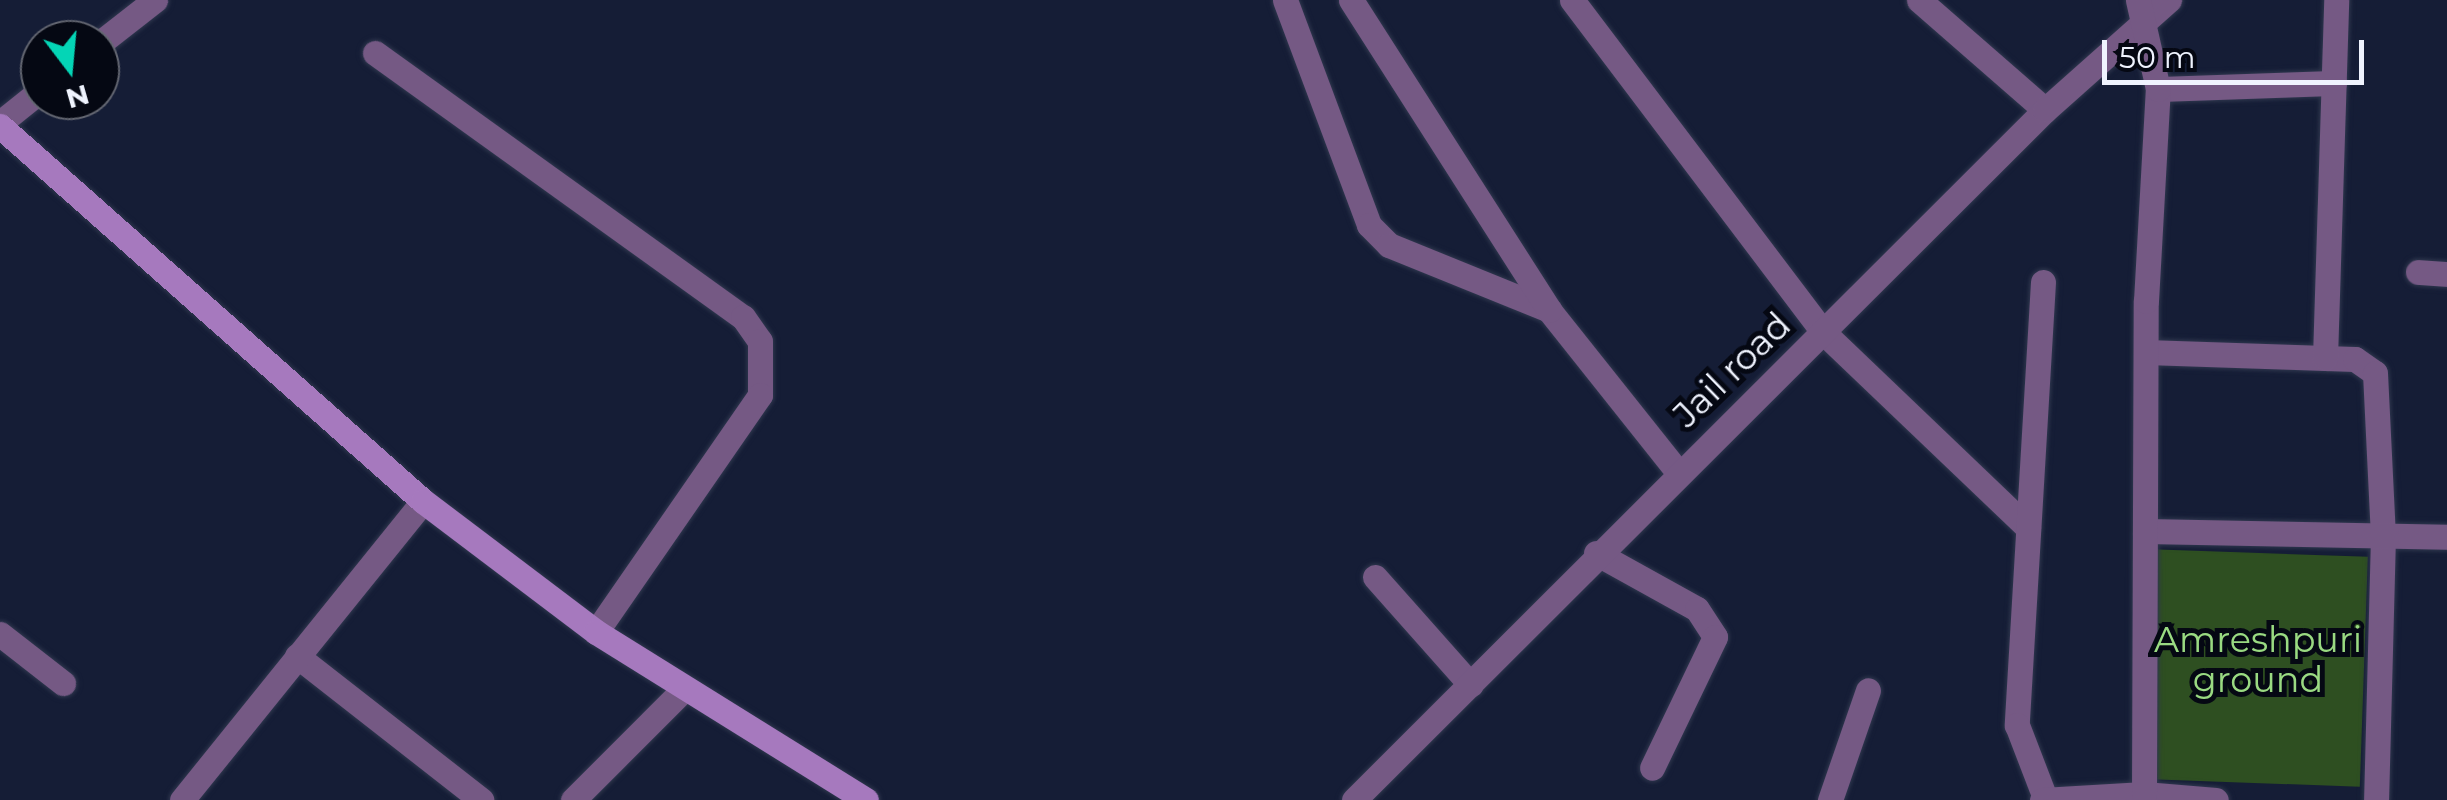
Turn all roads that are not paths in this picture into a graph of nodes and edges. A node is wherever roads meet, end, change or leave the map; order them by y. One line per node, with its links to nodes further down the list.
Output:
1 (155, 0): 10 (street)
2 (1285, 0): 20 (street)
3 (1351, 0): 20 (street)
4 (1572, 0): 21 (street)
5 (1919, 0): 15 (street)
6 (2138, 0): 9 (street)
7 (2169, 0): 9 (street, Jail road)
8 (2336, 0): 12 (street)
9 (2139, 27): 13 (street); 15 (street, Jail road)
10 (120, 28)
11 (374, 54): 32 (street)
12 (2334, 83): 13 (street); 23 (street)
13 (2158, 89): 22 (street)
14 (20, 108): 16 (street)
15 (2044, 110): 21 (street, Jail road)
16 (0, 125): 25 (main road)
17 (2418, 272): 18 (street)
18 (2447, 274)
19 (2042, 282): 26 (street)
20 (1549, 310): 24 (street)
21 (1822, 331): 24 (street, Jail road); 26 (street)
22 (2146, 352): 23 (street); 27 (street)
23 (2325, 358): 28 (street)
24 (1678, 472): 30 (street, Jail road)
25 (423, 502): 32 (main road); 34 (street)
26 (2028, 528): 41 (street)
27 (2144, 531): 28 (street); 40 (street)
28 (2383, 536): 29 (street); 49 (street)
29 (2447, 537)
30 (1596, 553): 36 (street, Jail road); 39 (street)
31 (1375, 578): 36 (street)
32 (596, 632): 37 (main road)
33 (0, 634): 35 (street)
34 (297, 656): 42 (street); 43 (street)
35 (63, 683)
36 (1471, 685): 46 (street, Jail road)
37 (684, 689): 44 (street); 45 (main road)
38 (1868, 690): 47 (street)
39 (1652, 768)
40 (2144, 794): 41 (street); 48 (street)
41 (2043, 799)
42 (182, 800)
43 (481, 800)
44 (572, 800)
45 (866, 800)
46 (1354, 800)
47 (1830, 800)
48 (2216, 800)
49 (2376, 800)

